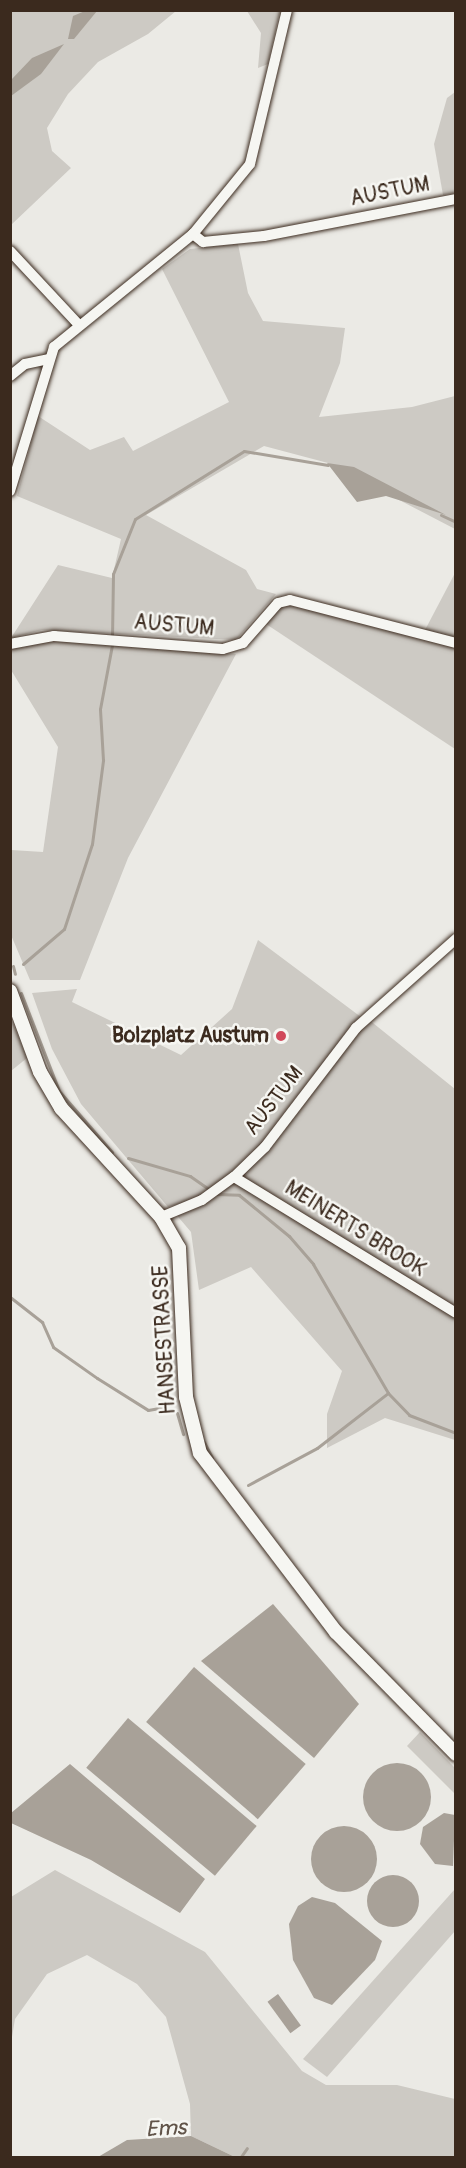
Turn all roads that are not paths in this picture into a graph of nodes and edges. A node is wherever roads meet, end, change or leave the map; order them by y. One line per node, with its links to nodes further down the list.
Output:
1 (287, 10): 3 (street)
2 (456, 199): 3 (street, AUSTUM)
3 (193, 234): 5 (street)
4 (10, 251): 5 (street)
5 (79, 326): 6 (street)
6 (49, 359): 7 (street); 8 (street)
7 (10, 376)
8 (10, 491)
9 (456, 643): 10 (street, AUSTUM)
10 (10, 644)
11 (456, 939): 13 (street, AUSTUM)
12 (10, 991): 14 (street, HANSESTRASSE)
13 (234, 1177): 14 (street, AUSTUM); 15 (street, MEINERTS BROOK)
14 (161, 1217): 16 (street, HANSESTRASSE)
15 (456, 1313)
16 (456, 1754)

